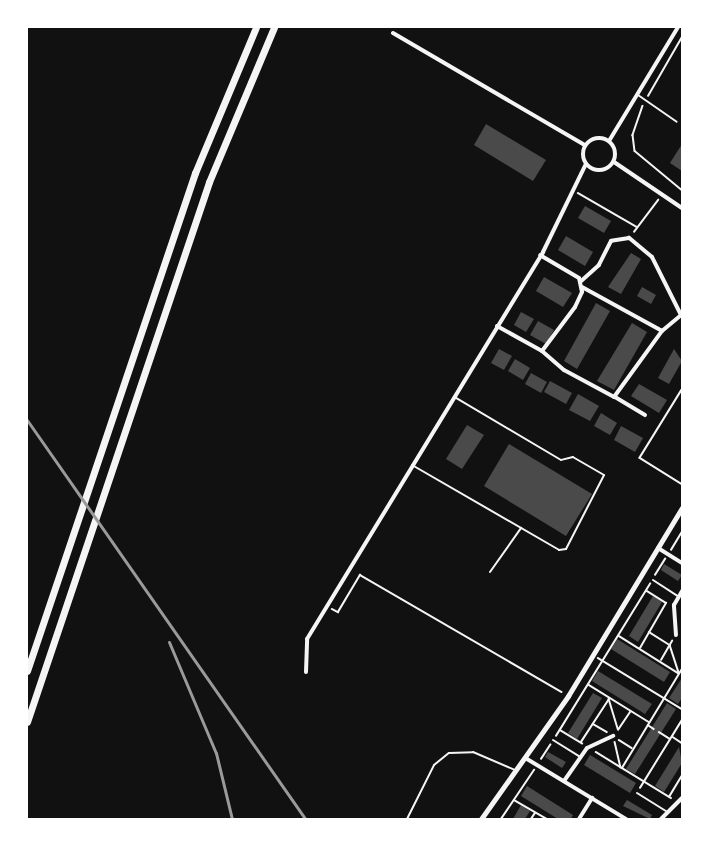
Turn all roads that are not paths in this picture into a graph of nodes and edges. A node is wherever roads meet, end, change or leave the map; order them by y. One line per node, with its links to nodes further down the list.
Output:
1 (256, 27): 30 (highway)
2 (274, 27): 32 (highway)
3 (678, 27): 5 (street)
4 (393, 33): 8 (street)
5 (638, 95): 6 (lane); 7 (street)
6 (677, 122)
7 (609, 141): 8 (street); 9 (street)
8 (585, 145): 10 (street)
9 (614, 162): 10 (street); 11 (street)
10 (586, 164): 12 (street)
11 (682, 208)
12 (540, 255): 13 (street); 14 (street)
13 (582, 284): 15 (street); 15 (street); 16 (street)
14 (497, 326): 16 (street); 17 (street)
15 (662, 331): 18 (street)
16 (542, 351): 18 (street)
17 (454, 397): 20 (street); 22 (lane)
18 (614, 397): 19 (street)
19 (645, 415)
20 (412, 465): 22 (lane); 31 (street)
21 (682, 508): 23 (street)
22 (521, 528): 25 (lane)
23 (658, 548): 24 (street); 36 (street)
24 (682, 563)
25 (490, 572)
26 (652, 580): 28 (lane)
27 (682, 591): 28 (street)
28 (678, 597): 29 (street)
29 (676, 635)
30 (27, 671)
31 (306, 672)
32 (27, 722)
33 (613, 736): 35 (street)
34 (553, 740): 35 (lane)
35 (580, 757): 38 (street)
36 (527, 759): 37 (street); 38 (street)
37 (517, 772): 43 (lane); 44 (street)
38 (564, 781): 40 (street)
39 (637, 793): 42 (lane)
40 (592, 798): 45 (street); 46 (street)
41 (682, 798): 42 (street)
42 (666, 810): 47 (street)
43 (407, 819)
44 (481, 819)
45 (579, 819)
46 (626, 819)
47 (661, 819)

